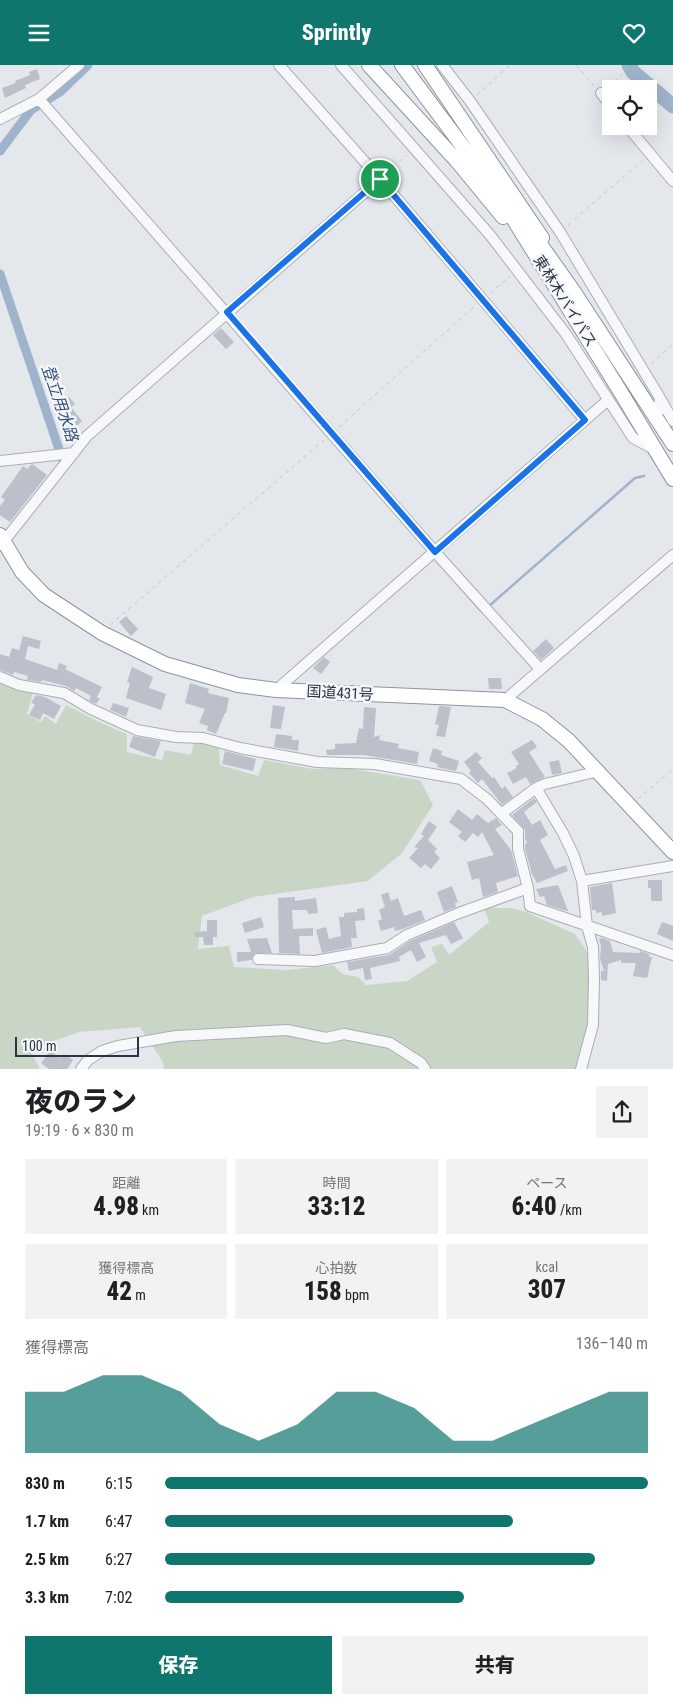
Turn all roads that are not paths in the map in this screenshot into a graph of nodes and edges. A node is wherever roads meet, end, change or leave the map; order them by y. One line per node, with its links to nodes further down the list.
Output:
1 (79, 65): 8 (street)
2 (279, 65): 12 (street)
3 (341, 65): 18 (street)
4 (369, 65): 15 (highway)
5 (402, 65): 10 (highway, 東林木バイパス)
6 (425, 65): 14 (highway)
7 (442, 65): 17 (street)
8 (39, 99): 9 (street); 16 (street)
9 (0, 119)
10 (449, 127): 14 (highway, 東林木バイパス); 15 (highway, 東林木バイパス)
11 (634, 135): 13 (street)
12 (380, 179): 16 (street); 20 (street)
13 (673, 181)
14 (557, 267): 19 (highway, 東林木バイパス)
15 (564, 300): 23 (highway, 東林木バイパス)
16 (227, 312): 24 (street); 28 (street)
17 (660, 398): 19 (street); 21 (street)
18 (608, 400): 20 (street); 23 (street)
19 (657, 418): 22 (highway, 東林木バイパス)
20 (585, 420): 28 (street)
21 (673, 421)
22 (673, 444)
23 (656, 451): 26 (highway, 東林木バイパス)
24 (74, 453): 25 (street); 27 (street)
25 (0, 461)
26 (673, 479)
27 (2, 541): 32 (highway, 国道431号)
28 (435, 552): 30 (street); 32 (street)
29 (673, 555): 30 (street)
30 (540, 669): 33 (street)
31 (0, 677): 36 (street)
32 (276, 690): 33 (highway, 国道431号)
33 (505, 700): 34 (highway, 国道431号)
34 (599, 771): 35 (street); 37 (highway, 国道431号)
35 (536, 788): 36 (street); 39 (street)
36 (501, 814): 40 (street)
37 (673, 852)
38 (673, 866): 39 (street)
39 (582, 881): 41 (street)
40 (528, 888): 41 (street); 43 (street)
41 (587, 926): 42 (street); 46 (street)
42 (673, 955)
43 (258, 959)
44 (81, 1069): 45 (street)
45 (425, 1069)
46 (582, 1069)

